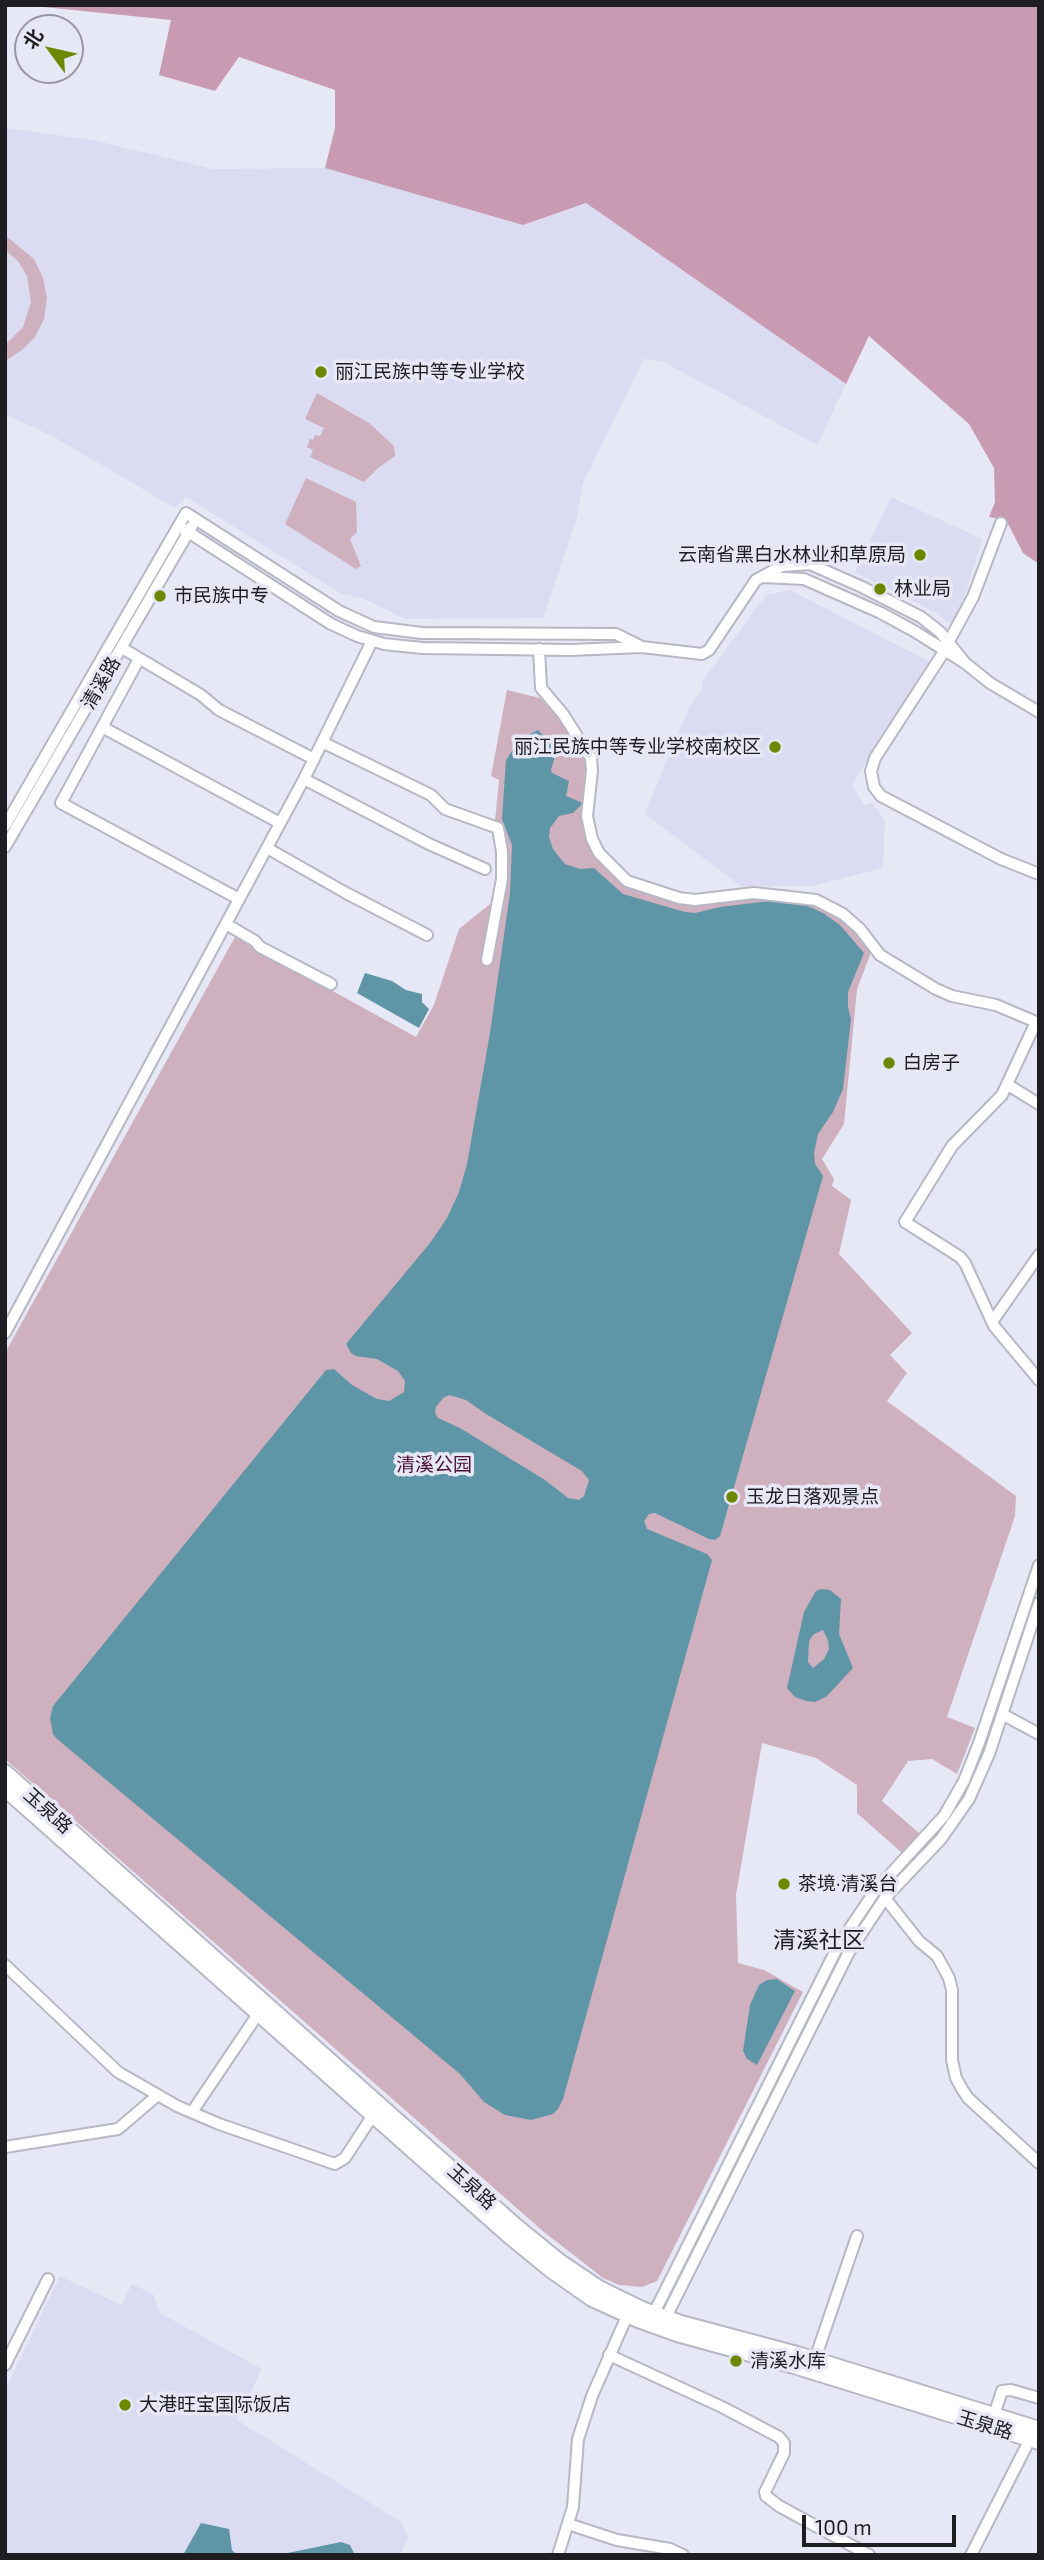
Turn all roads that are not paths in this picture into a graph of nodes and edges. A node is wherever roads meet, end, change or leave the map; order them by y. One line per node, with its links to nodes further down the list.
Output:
1 (1001, 523): 5 (street)
2 (184, 529): 3 (street); 4 (street, 清溪路); 6 (street, 清溪路); 15 (street, 清溪路)
3 (372, 642): 7 (street); 11 (street)
4 (642, 647): 5 (street); 7 (street)
5 (947, 647): 9 (street); 19 (street)
6 (122, 648): 8 (street); 16 (street, 清溪路)
7 (539, 649): 25 (street)
8 (139, 659): 10 (street); 12 (street)
9 (1039, 712)
10 (102, 727): 14 (street); 20 (street)
11 (322, 742): 12 (street); 23 (street)
12 (314, 759): 13 (street)
13 (304, 779): 14 (street); 18 (street)
14 (280, 823): 17 (street)
15 (5, 826)
16 (5, 847)
17 (267, 848): 20 (street); 22 (street)
18 (485, 869)
19 (1039, 874)
20 (239, 899): 21 (street)
21 (226, 924): 24 (street); 29 (street)
22 (427, 935)
23 (487, 960)
24 (331, 984)
25 (1008, 1085): 26 (street); 28 (street)
26 (1039, 1104)
27 (1039, 1255): 28 (street)
28 (992, 1322): 30 (street)
29 (5, 1333)
30 (1039, 1380)
31 (1039, 1564): 48 (street)
32 (1039, 1603): 33 (street)
33 (1002, 1714): 34 (street); 37 (street)
34 (1039, 1734)
35 (5, 1772): 48 (main road, 玉泉路)
36 (5, 1789): 39 (main road, 玉泉路)
37 (885, 1898): 44 (street); 48 (street)
38 (5, 1965): 40 (street)
39 (258, 2014): 41 (street); 42 (main road, 玉泉路)
40 (158, 2095): 41 (street); 43 (street)
41 (192, 2112): 42 (street)
42 (373, 2115): 47 (main road, 玉泉路)
43 (5, 2147)
44 (1039, 2163)
45 (857, 2236): 50 (street)
46 (48, 2279): 51 (street)
47 (627, 2316): 48 (main road, 玉泉路); 49 (street)
48 (657, 2321): 50 (main road, 玉泉路); 54 (main road, 玉泉路)
49 (608, 2355): 55 (street); 56 (street)
50 (815, 2359): 53 (main road, 玉泉路)
51 (5, 2365)
52 (1039, 2398): 53 (street)
53 (994, 2415): 54 (main road, 玉泉路)
54 (1036, 2437): 60 (street)
55 (568, 2524): 57 (street); 58 (street)
56 (854, 2551): 59 (street)
57 (558, 2555)
58 (683, 2555)
59 (869, 2555)
60 (971, 2555)

